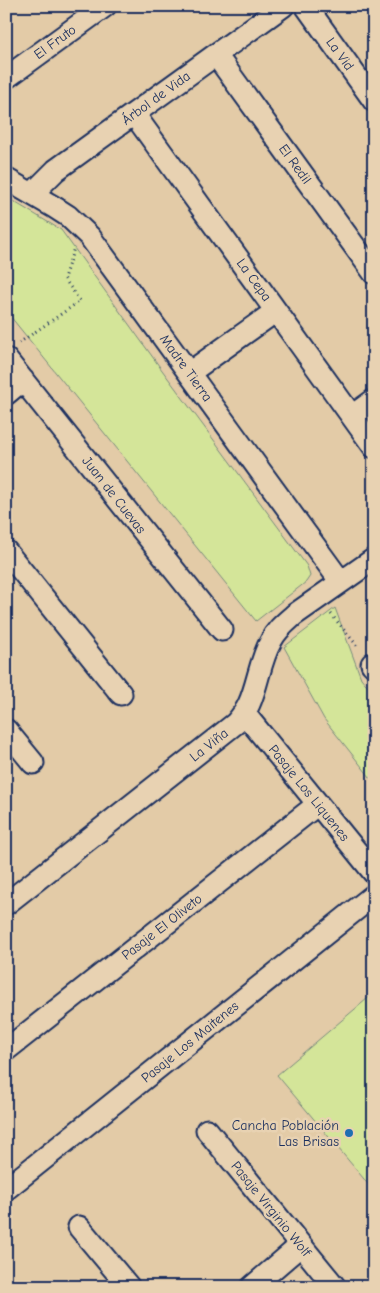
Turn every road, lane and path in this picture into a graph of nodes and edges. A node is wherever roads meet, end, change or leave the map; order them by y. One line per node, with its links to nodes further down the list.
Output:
1 (105, 6): 5 (street, El Fruto)
2 (306, 6): 6 (street, La Vid)
3 (279, 8): 4 (street, Árbol de Vida)
4 (216, 55): 7 (street, Árbol de Vida); 11 (street, El Redil)
5 (6, 78)
6 (374, 101)
7 (134, 114): 9 (street, Árbol de Vida); 12 (street, La Cepa)
8 (6, 179): 9 (street, Madre Tierra)
9 (32, 194): 10 (street, Madre Tierra)
10 (80, 227): 13 (path); 14 (street, Madre Tierra)
11 (374, 273)
12 (276, 311): 14 (street); 18 (street, La Cepa)
13 (10, 352): 15 (street, Juan de Cuevas)
14 (189, 373): 22 (street, Madre Tierra)
15 (23, 380): 16 (street); 24 (street, Juan de Cuevas)
16 (6, 394)
17 (374, 400): 18 (street)
18 (352, 416): 19 (street, La Cepa)
19 (374, 447)
20 (6, 551): 26 (street)
21 (374, 559): 22 (street, La Viña)
22 (341, 582): 23 (street, La Viña)
23 (318, 598): 25 (path); 27 (street, La Viña)
24 (222, 630)
25 (373, 665)
26 (121, 694)
27 (244, 713): 30 (street, Pasaje Los Liquenes); 33 (street, La Viña)
28 (6, 730): 29 (street)
29 (33, 763)
30 (318, 804): 31 (street, Pasaje Los Liquenes); 34 (street, Pasaje El Oliveto)
31 (374, 873)
32 (374, 895): 36 (street, Pasaje Los Maitenes)
33 (6, 904)
34 (6, 1050)
35 (207, 1130): 38 (street, Pasaje Virginio Wolf)
36 (6, 1189)
37 (79, 1227): 39 (street)
38 (301, 1245): 40 (street); 41 (street, Pasaje Virginio Wolf)
39 (129, 1287)
40 (252, 1287)
41 (335, 1287)

